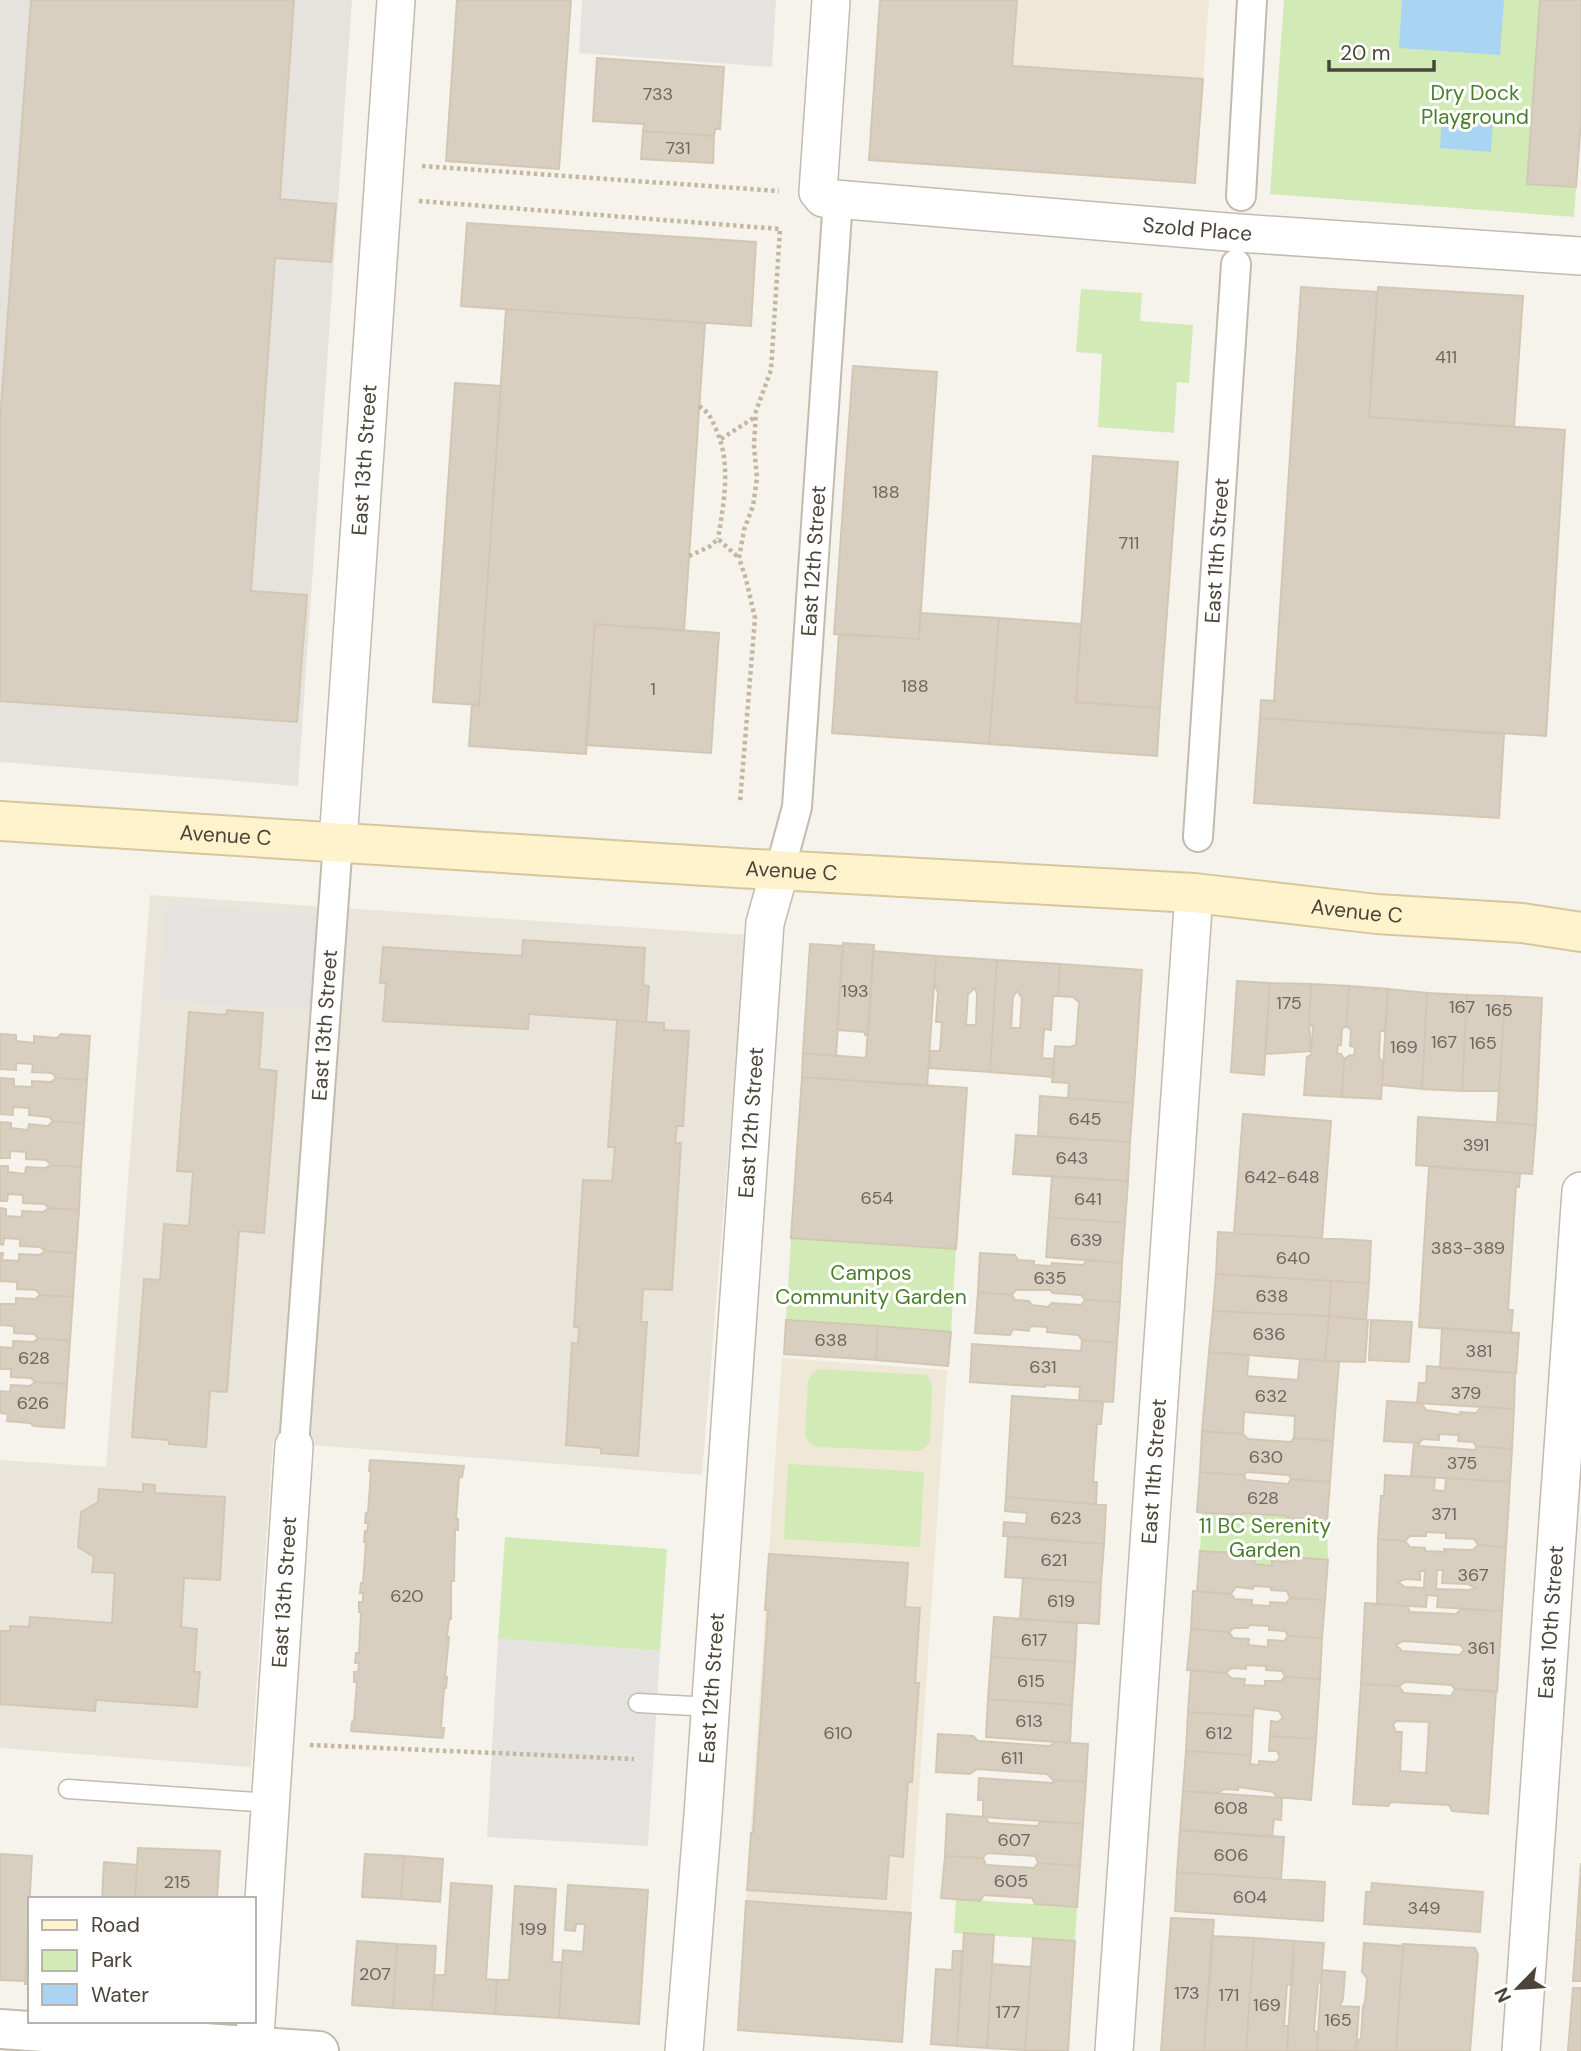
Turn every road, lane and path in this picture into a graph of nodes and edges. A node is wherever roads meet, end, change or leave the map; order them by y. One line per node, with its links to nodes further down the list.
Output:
1 (396, 0): 20 (street, East 13th Street)
2 (831, 0): 6 (street, East 12th Street)
3 (1252, 0): 7 (street)
4 (422, 166): 5 (path)
5 (779, 191)
6 (828, 195): 9 (street, Szold Place); 21 (street, East 12th Street)
7 (1241, 196)
8 (419, 201): 12 (path)
9 (1581, 256)
10 (1236, 264): 19 (street, East 11th Street)
11 (699, 406): 13 (path)
12 (755, 417): 13 (path); 16 (path)
13 (721, 439): 14 (path)
14 (718, 539): 15 (path); 16 (path)
15 (689, 556)
16 (739, 558): 17 (path)
17 (740, 803)
18 (0, 821): 20 (main road, Avenue C)
19 (1198, 837)
20 (338, 842): 21 (main road, Avenue C); 25 (street, East 13th Street)
21 (780, 870): 22 (main road, Avenue C); 27 (street, East 12th Street)
22 (1194, 893): 23 (main road, Avenue C); 38 (street, East 11th Street)
23 (1581, 932)
24 (1581, 1191): 39 (street, East 10th Street)
25 (293, 1446): 28 (street, East 13th Street)
26 (638, 1703): 27 (lane)
27 (711, 1707): 37 (street, East 12th Street)
28 (274, 1744): 29 (path); 31 (street, East 13th Street)
29 (634, 1759)
30 (68, 1789): 31 (lane)
31 (270, 1802): 32 (street, East 13th Street)
32 (256, 2018)
33 (256, 2023): 35 (street, East 13th Street)
34 (0, 2029): 35 (street)
35 (254, 2049): 36 (street)
36 (319, 2051)
37 (684, 2051)
38 (1114, 2051)
39 (1521, 2051)

